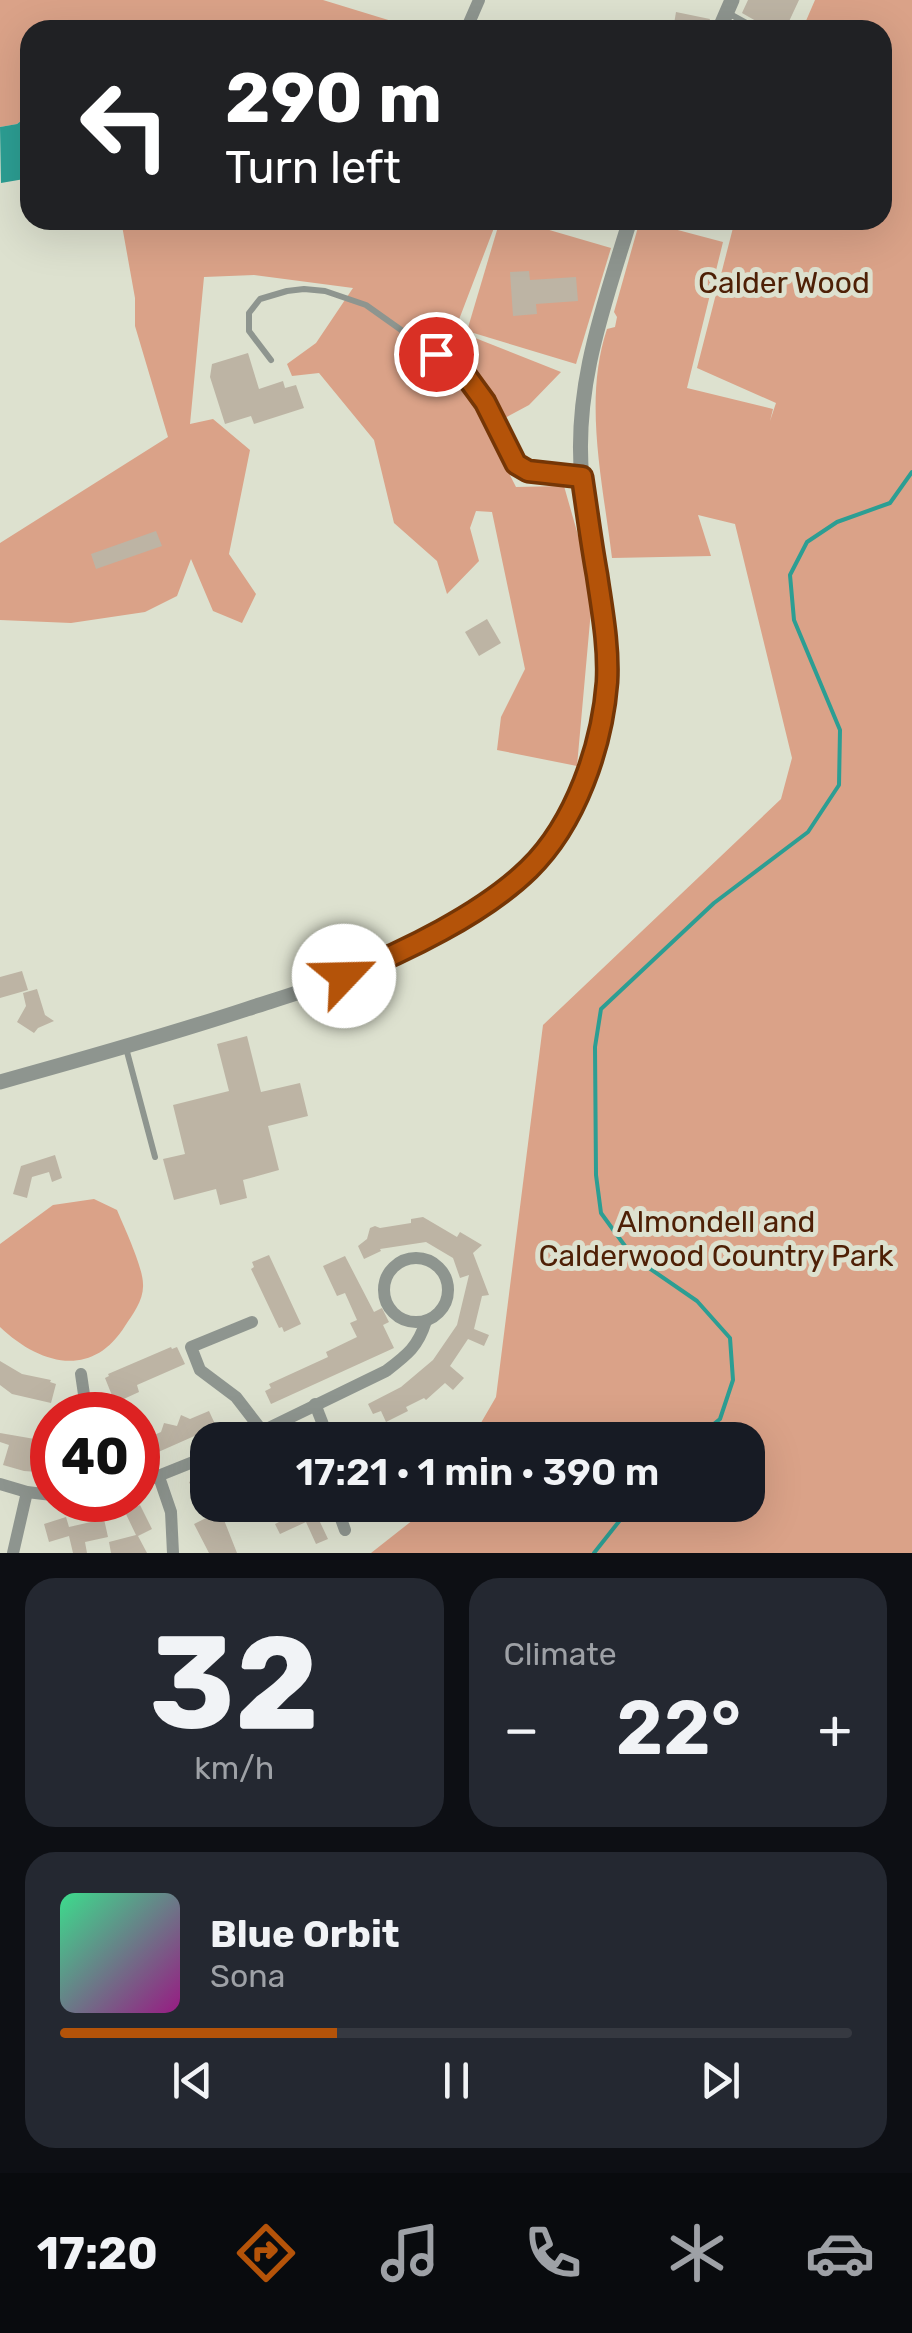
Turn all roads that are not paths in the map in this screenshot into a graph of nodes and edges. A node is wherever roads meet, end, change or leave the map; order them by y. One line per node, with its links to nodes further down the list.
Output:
1 (627, 230): 3 (street)
2 (271, 360): 3 (lane)
3 (582, 477): 4 (street)
4 (126, 1046): 5 (street); 6 (lane)
5 (0, 1082)
6 (155, 1157)
7 (426, 1321): 7 (street); 11 (street)
8 (252, 1322): 12 (street)
9 (81, 1374): 10 (street)
10 (84, 1392)
11 (315, 1404): 13 (street); 14 (street)
12 (255, 1422)
13 (282, 1422)
14 (322, 1422)
15 (190, 1464): 16 (street)
16 (160, 1477)
17 (160, 1480): 23 (street)
18 (0, 1484): 19 (street)
19 (28, 1492): 22 (street)
20 (342, 1522): 21 (street)
21 (345, 1530)
22 (12, 1553)
23 (173, 1553)

